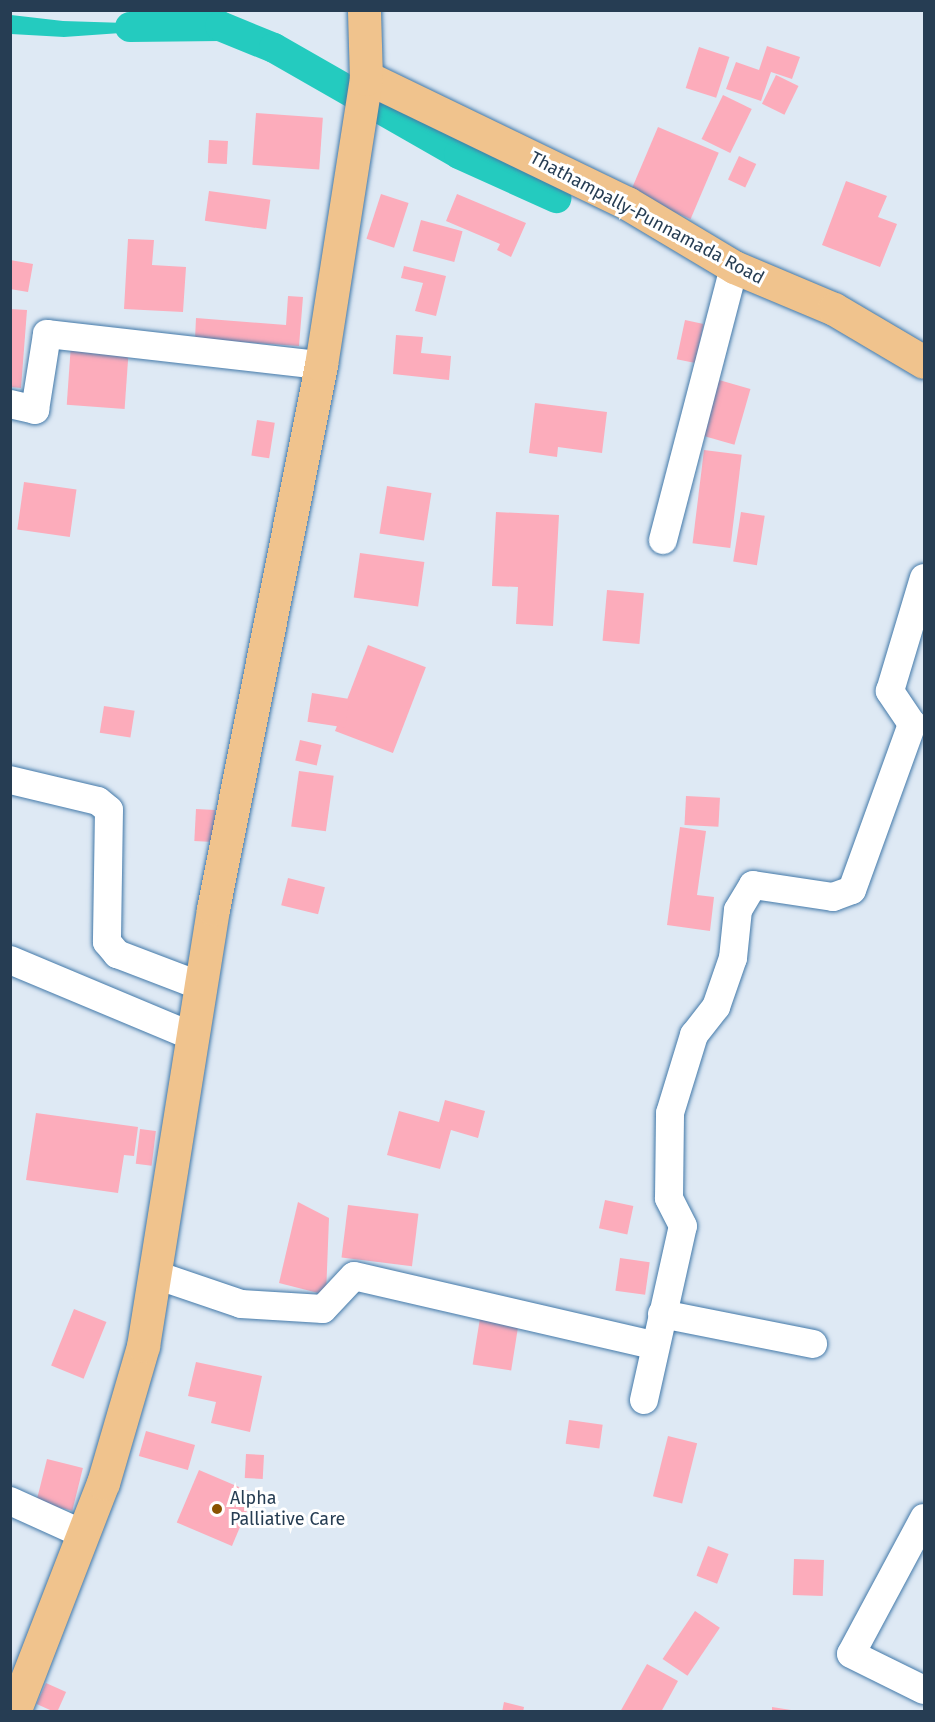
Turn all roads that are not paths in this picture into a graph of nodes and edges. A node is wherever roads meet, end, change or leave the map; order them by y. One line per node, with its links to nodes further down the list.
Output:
1 (364, 10): 2 (main road)
2 (366, 78): 3 (main road, Thathampally-Punnamada Road); 5 (main road)
3 (734, 267): 4 (main road, Thathampally-Punnamada Road); 7 (street)
4 (924, 362)
5 (321, 365): 6 (street); 11 (main road)
6 (10, 404)
7 (663, 540)
8 (924, 578): 14 (street)
9 (10, 780): 11 (street)
10 (10, 960): 12 (street)
11 (201, 986): 12 (main road)
12 (194, 1037): 13 (main road)
13 (156, 1275): 16 (street); 20 (main road)
14 (662, 1314): 15 (street); 16 (street)
15 (813, 1344)
16 (653, 1345): 17 (street)
17 (644, 1400)
18 (10, 1501): 20 (street)
19 (924, 1518): 21 (street)
20 (84, 1534): 22 (main road)
21 (924, 1690)
22 (18, 1710)

